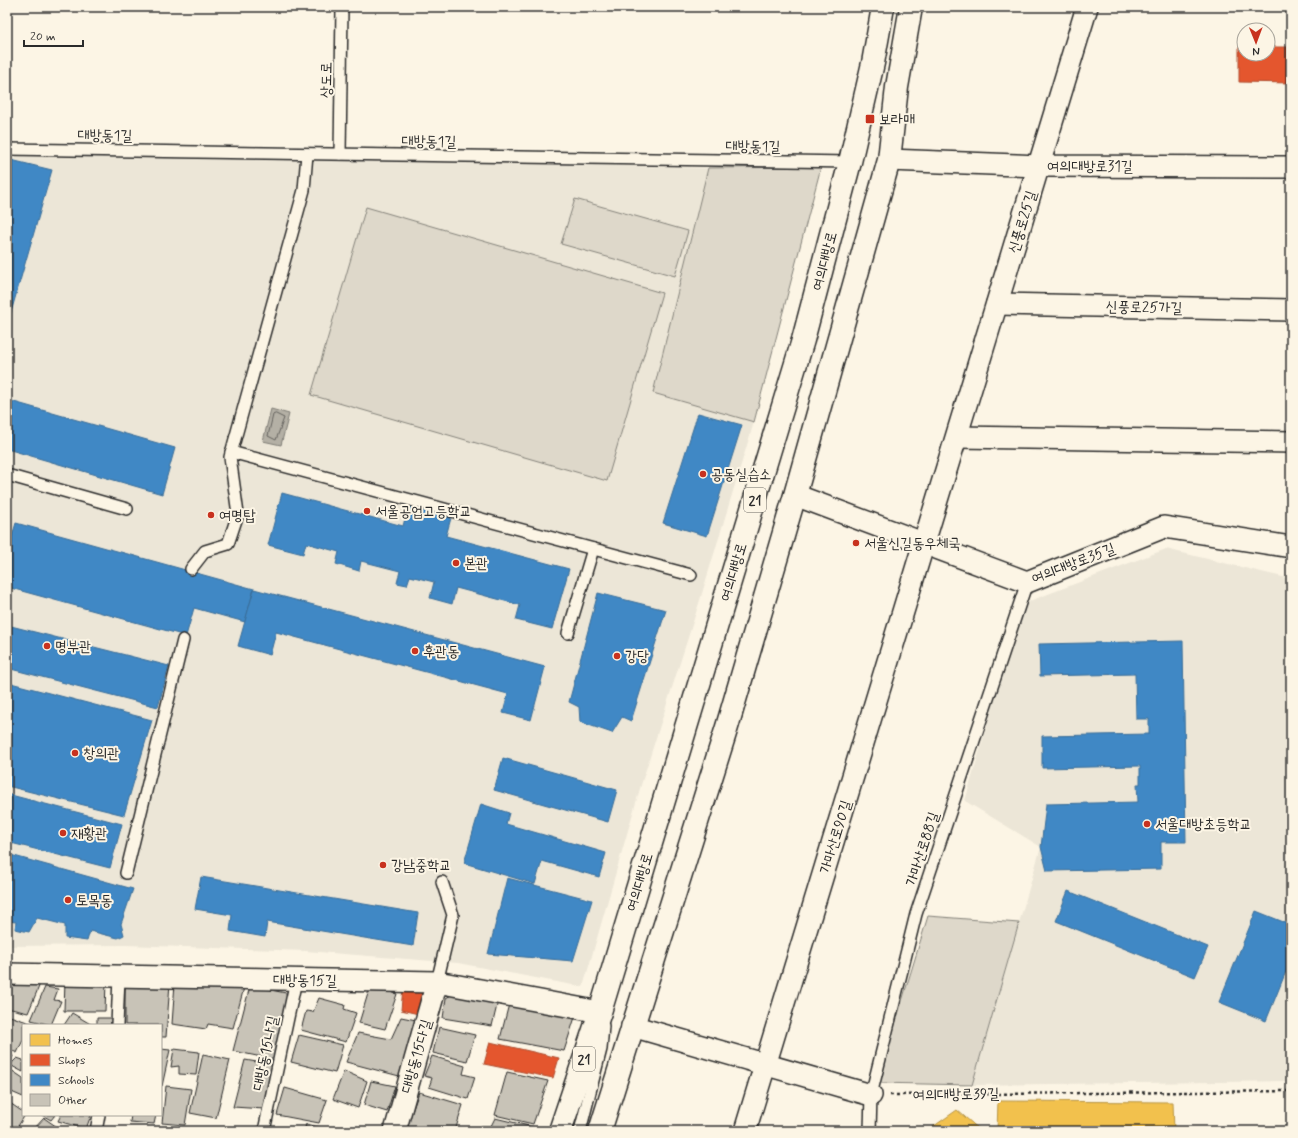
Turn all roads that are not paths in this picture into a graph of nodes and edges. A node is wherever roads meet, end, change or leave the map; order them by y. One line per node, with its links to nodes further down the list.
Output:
1 (342, 7): 7 (lane, 상도로)
2 (883, 7): 9 (main road, 여의대방로 / 21)
3 (911, 7): 8 (main road)
4 (1087, 7): 10 (street, 신풍로25길)
5 (7, 149): 6 (lane, 대방동1길)
6 (307, 154): 7 (lane, 대방동1길); 16 (lane)
7 (340, 154): 9 (lane, 대방동1길)
8 (888, 160): 10 (street, 여의대방로31길); 18 (main road)
9 (850, 162): 34 (main road, 여의대방로 / 21)
10 (1039, 166): 11 (street, 여의대방로31길); 12 (street, 신풍로25길)
11 (1291, 167)
12 (997, 304): 13 (street, 신풍로25가길); 14 (street, 신풍로25길)
13 (1291, 310)
14 (957, 437): 15 (street); 20 (street, 신풍로25길)
15 (1291, 442)
16 (231, 452): 22 (lane); 23 (lane)
17 (7, 475): 19 (lane)
18 (795, 495): 20 (street, 여의대방로35길); 37 (main road)
19 (127, 509)
20 (925, 543): 25 (street, 여의대방로35길); 38 (street, 가마산로90길)
21 (1291, 547): 25 (street, 여의대방로35길)
22 (593, 549): 24 (lane); 26 (lane)
23 (190, 569)
24 (691, 575)
25 (1027, 582): 39 (lane, 가마산로88길)
26 (568, 633)
27 (183, 640): 28 (lane)
28 (126, 873)
29 (442, 882): 33 (lane)
30 (7, 974): 31 (street, 대방동15길)
31 (119, 977): 32 (street, 대방동15길); 36 (lane)
32 (296, 980): 33 (street, 대방동15길); 42 (lane, 대방동15나길)
33 (437, 982): 35 (street, 대방동15길); 43 (street, 대방동15다길)
34 (607, 988): 35 (main road, 여의대방로 / 21); 45 (lane)
35 (600, 1012): 44 (main road, 여의대방로 / 21)
36 (117, 1024)
37 (632, 1026): 38 (street); 46 (main road)
38 (766, 1066): 39 (street); 47 (street, 가마산로90길)
39 (871, 1095): 48 (lane, 가마산로88길)
40 (99, 1116): 41 (lane)
41 (96, 1131)
42 (264, 1131)
43 (395, 1131)
44 (560, 1131)
45 (580, 1131)
46 (600, 1131)
47 (745, 1131)
48 (870, 1131)

